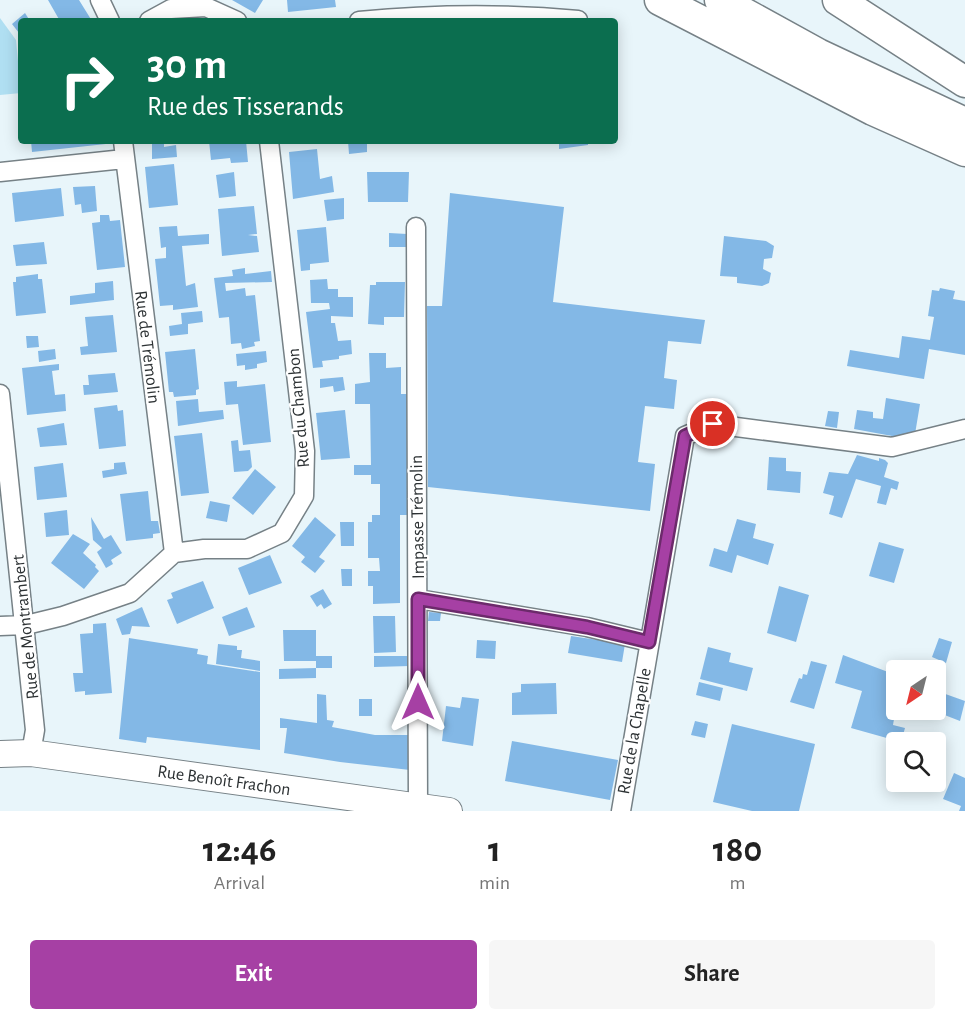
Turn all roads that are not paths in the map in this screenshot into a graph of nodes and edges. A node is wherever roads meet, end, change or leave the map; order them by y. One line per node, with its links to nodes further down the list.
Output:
1 (100, 0): 5 (street)
2 (660, 0): 14 (highway)
3 (720, 0): 11 (highway)
4 (838, 0): 10 (highway)
5 (109, 18)
6 (154, 18): 7 (street)
7 (230, 18)
8 (393, 18): 9 (street)
9 (557, 18)
10 (965, 82)
11 (965, 123)
12 (269, 144): 19 (street, Rue du Chambon)
13 (124, 150): 15 (street); 19 (street, Rue de Trémolin)
14 (965, 151)
15 (0, 172)
16 (416, 227): 20 (street, Impasse Trémolin)
17 (0, 394): 21 (street, Rue de Montrambert)
18 (965, 429): 23 (street, Rue de la Chapelle)
19 (174, 553): 21 (street)
20 (418, 599): 23 (street); 26 (street, Impasse Trémolin)
21 (26, 625): 22 (street); 24 (street, Rue de Montrambert)
22 (0, 626)
23 (649, 642): 28 (street, Rue de la Chapelle)
24 (31, 753): 25 (main road, Rue Benoît Frachon); 26 (main road, Rue Benoît Frachon)
25 (0, 754)
26 (418, 807): 27 (main road, Rue Benoît Frachon)
27 (449, 811)
28 (621, 811)

